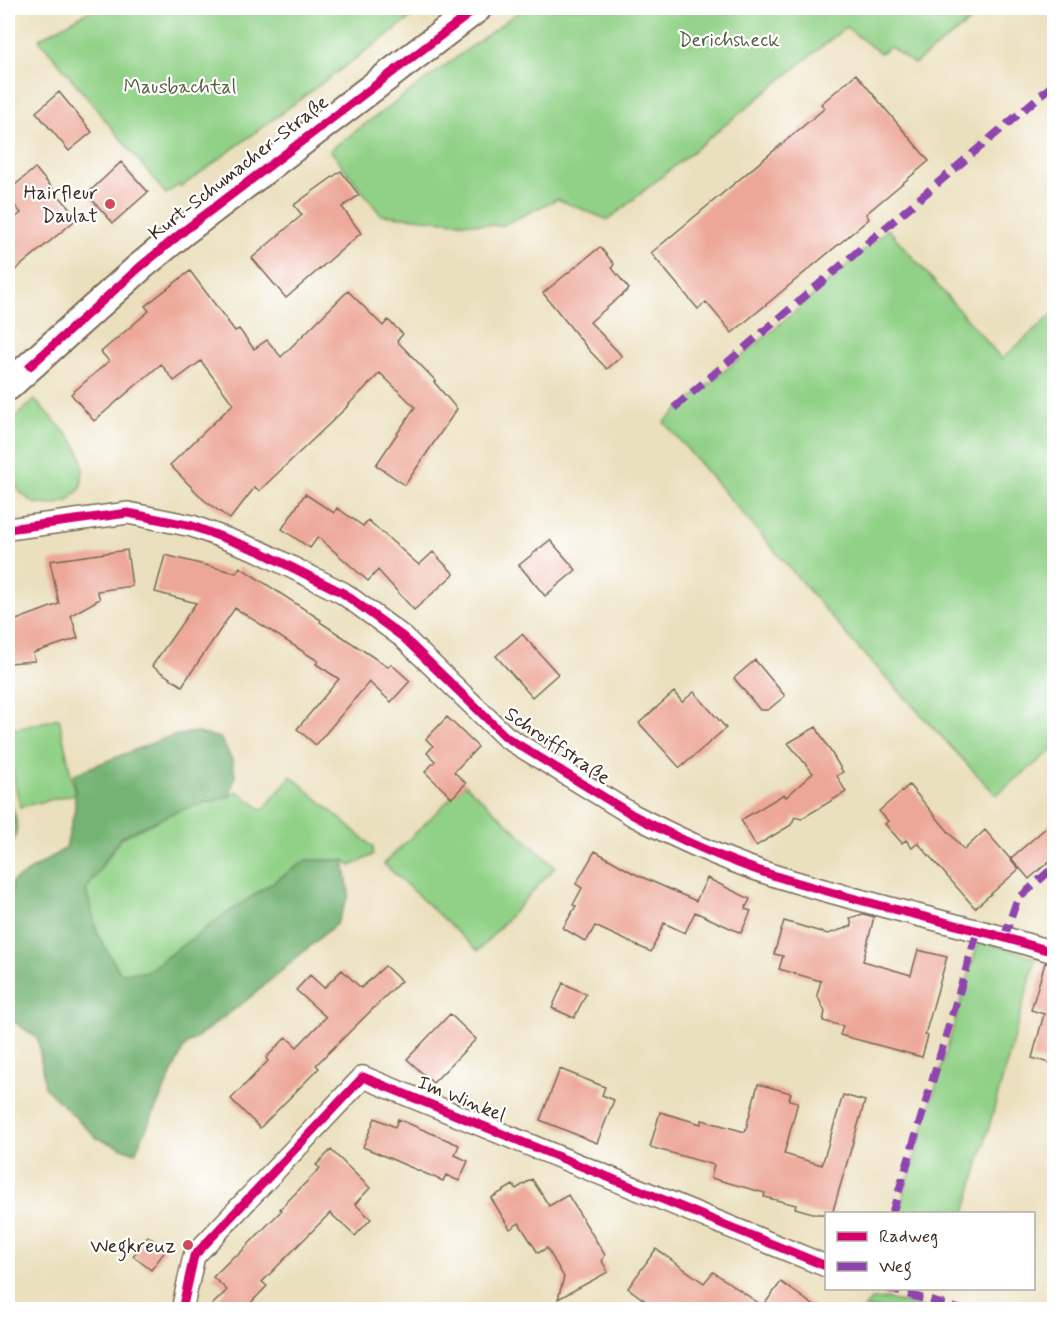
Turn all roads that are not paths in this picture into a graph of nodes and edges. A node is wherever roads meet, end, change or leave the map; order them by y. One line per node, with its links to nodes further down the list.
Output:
1 (477, 8): 2 (main road, Kurt-Schumacher-Straße)
2 (9, 382)
3 (8, 529): 4 (street, Schroiffstraße)
4 (1054, 952)
5 (825, 1266): 6 (street, Im Winkel)
6 (182, 1310)

